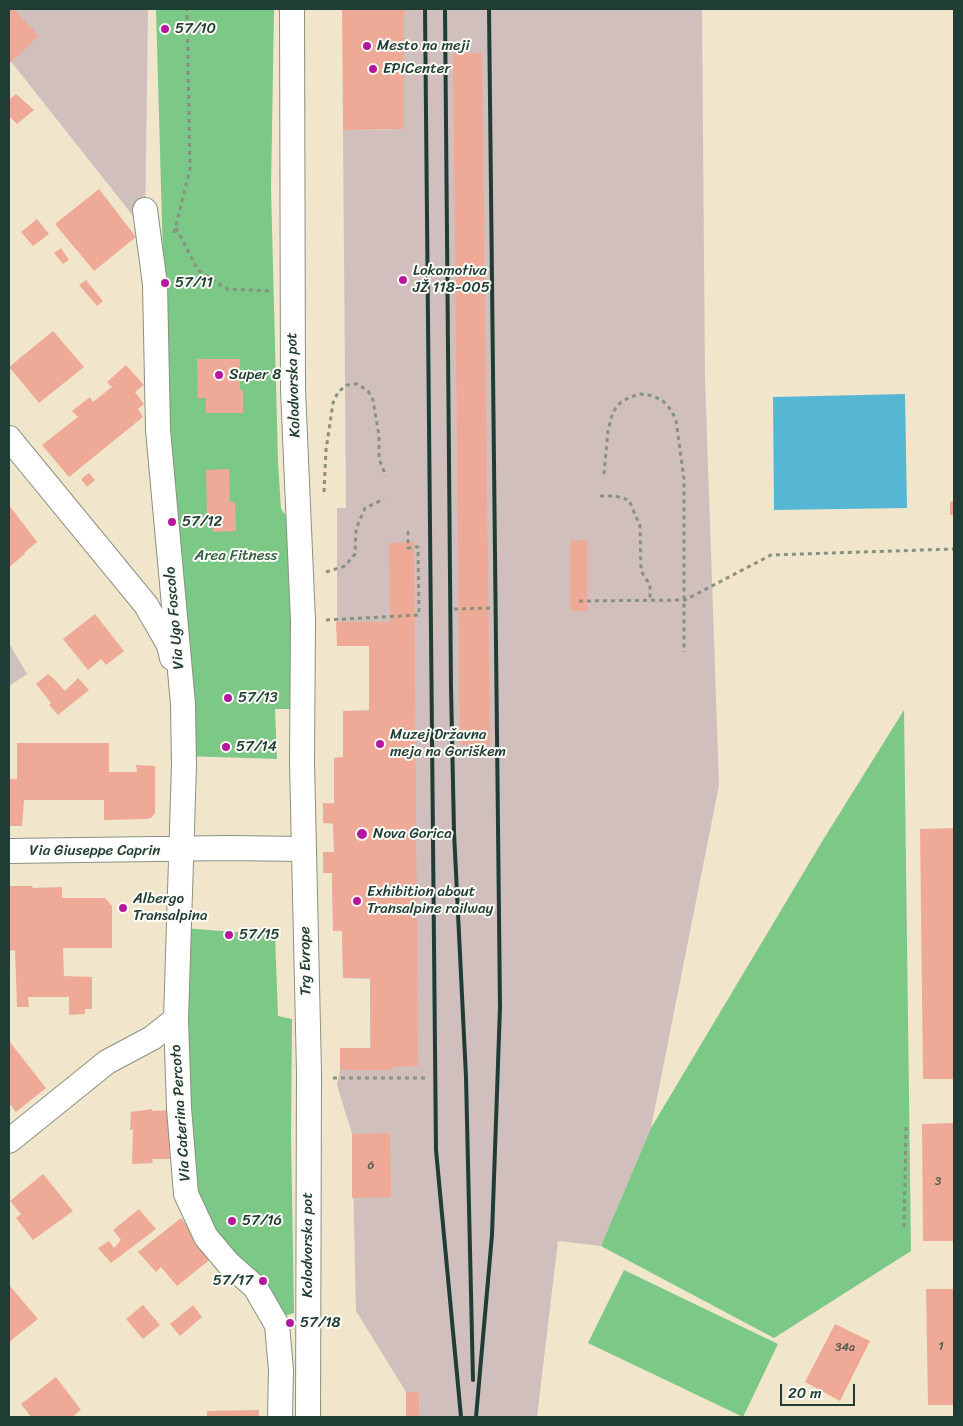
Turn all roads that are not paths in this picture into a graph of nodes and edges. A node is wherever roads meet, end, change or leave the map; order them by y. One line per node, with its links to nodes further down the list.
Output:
1 (292, 9): 5 (street, Kolodvorska pot)
2 (145, 210): 4 (street, Via Ugo Foscolo)
3 (9, 438): 4 (street, Via Ugo Foscolo)
4 (183, 704): 6 (street, Via Caterina Percoto)
5 (302, 762): 7 (street, Trg Evrope)
6 (181, 850): 7 (street, Via Giuseppe Caprin); 8 (street, Via Giuseppe Caprin); 9 (street, Via Caterina Percoto)
7 (304, 850): 10 (street, Trg Evrope)
8 (9, 851)
9 (176, 1019): 11 (street); 12 (street, Via Caterina Percoto)
10 (308, 1075): 13 (street, Kolodvorska pot)
11 (9, 1141)
12 (280, 1417)
13 (308, 1417)

